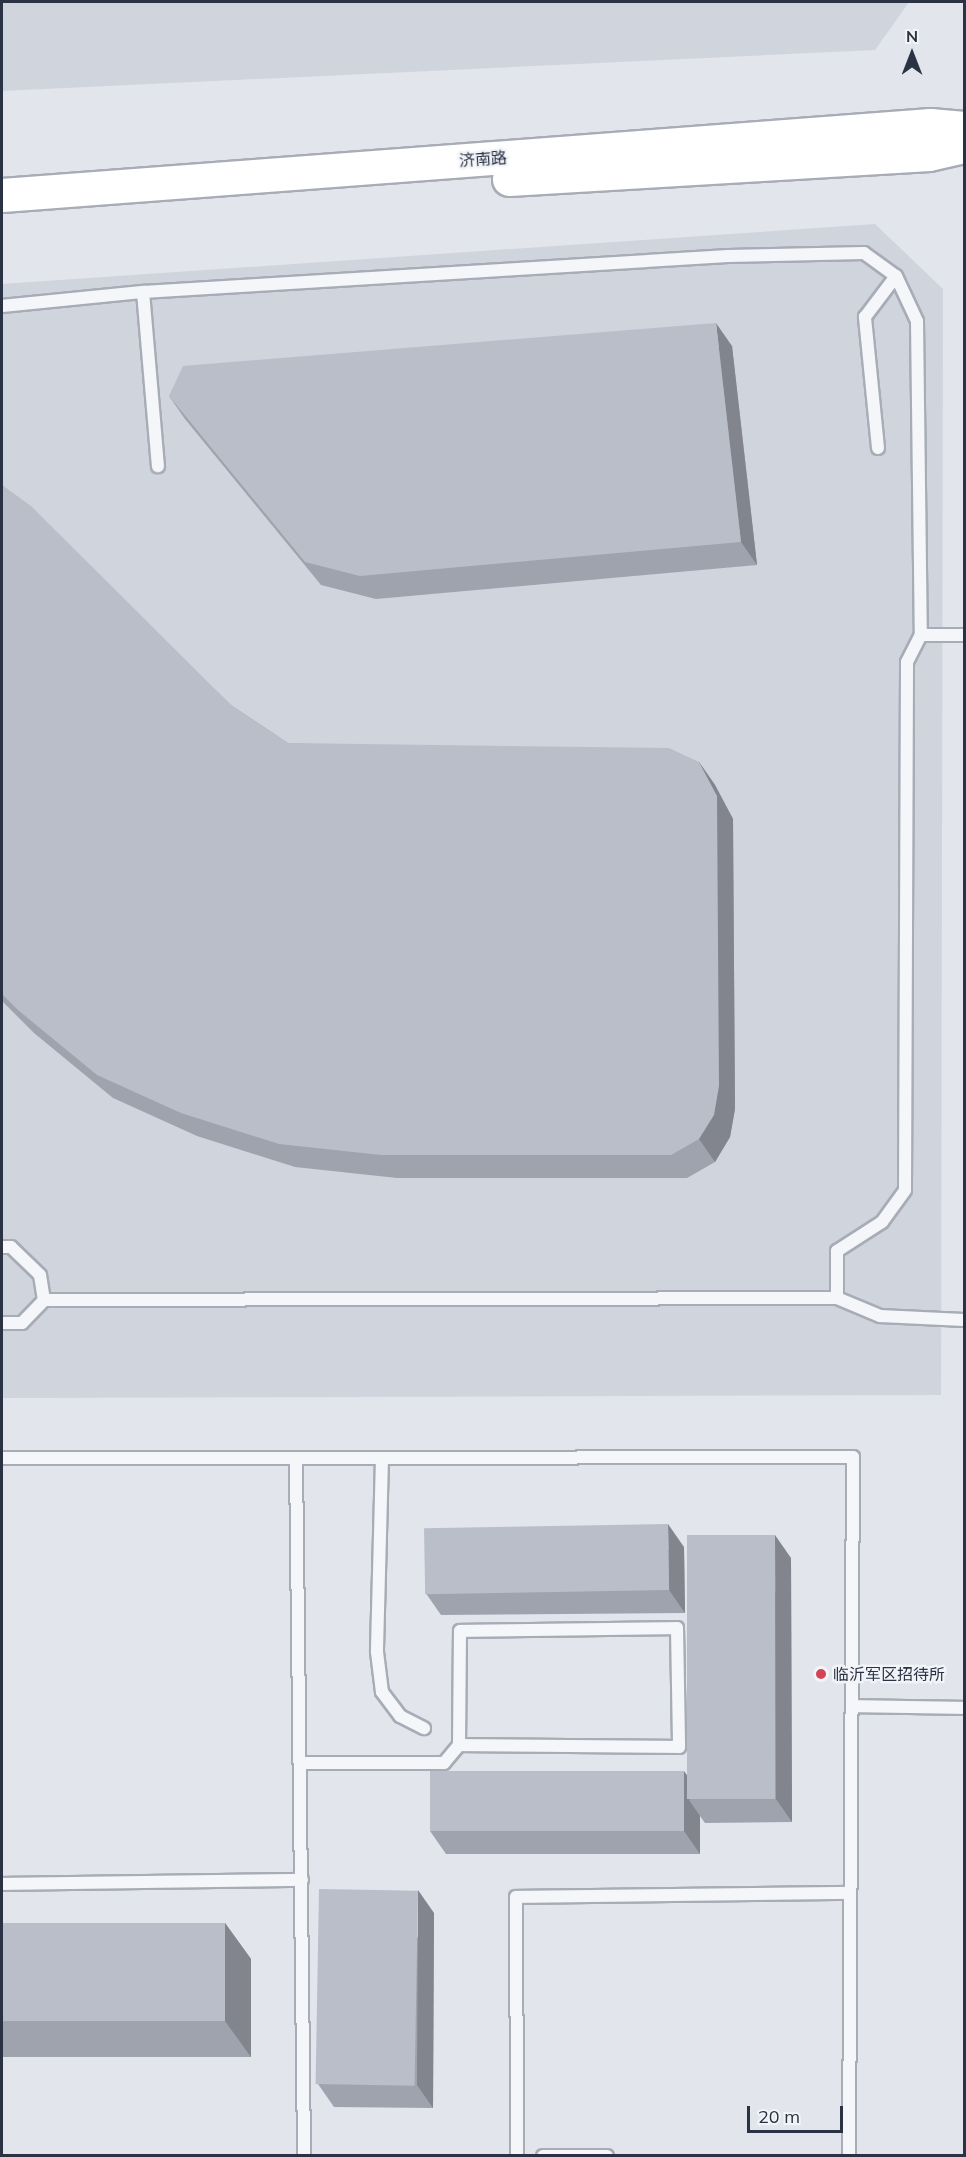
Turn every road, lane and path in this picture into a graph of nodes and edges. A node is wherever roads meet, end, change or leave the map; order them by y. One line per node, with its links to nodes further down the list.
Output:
1 (964, 128): 3 (street, 济南路)
2 (964, 146): 4 (street, 济南路)
3 (2, 195)
4 (2, 210)
5 (896, 276): 6 (lane); 8 (lane); 10 (lane)
6 (143, 292): 7 (lane); 9 (lane)
7 (2, 306)
8 (878, 448)
9 (158, 466)
10 (921, 635): 11 (lane); 13 (lane)
11 (964, 635)
12 (2, 1247): 14 (lane)
13 (837, 1298): 14 (lane); 15 (lane)
14 (44, 1300): 16 (lane)
15 (964, 1320)
16 (2, 1323)
17 (2, 1458): 18 (lane)
18 (296, 1458): 19 (lane); 24 (lane)
19 (382, 1458): 20 (lane); 22 (lane)
20 (852, 1706): 21 (lane); 27 (lane)
21 (964, 1708)
22 (424, 1728)
23 (459, 1745): 23 (lane); 24 (lane)
24 (300, 1763): 25 (lane)
25 (302, 1880): 26 (lane); 28 (lane)
26 (2, 1884)
27 (850, 1893): 29 (lane); 32 (lane)
28 (304, 2156)
29 (517, 2156)
30 (543, 2156): 31 (lane)
31 (607, 2156)
32 (849, 2156)

